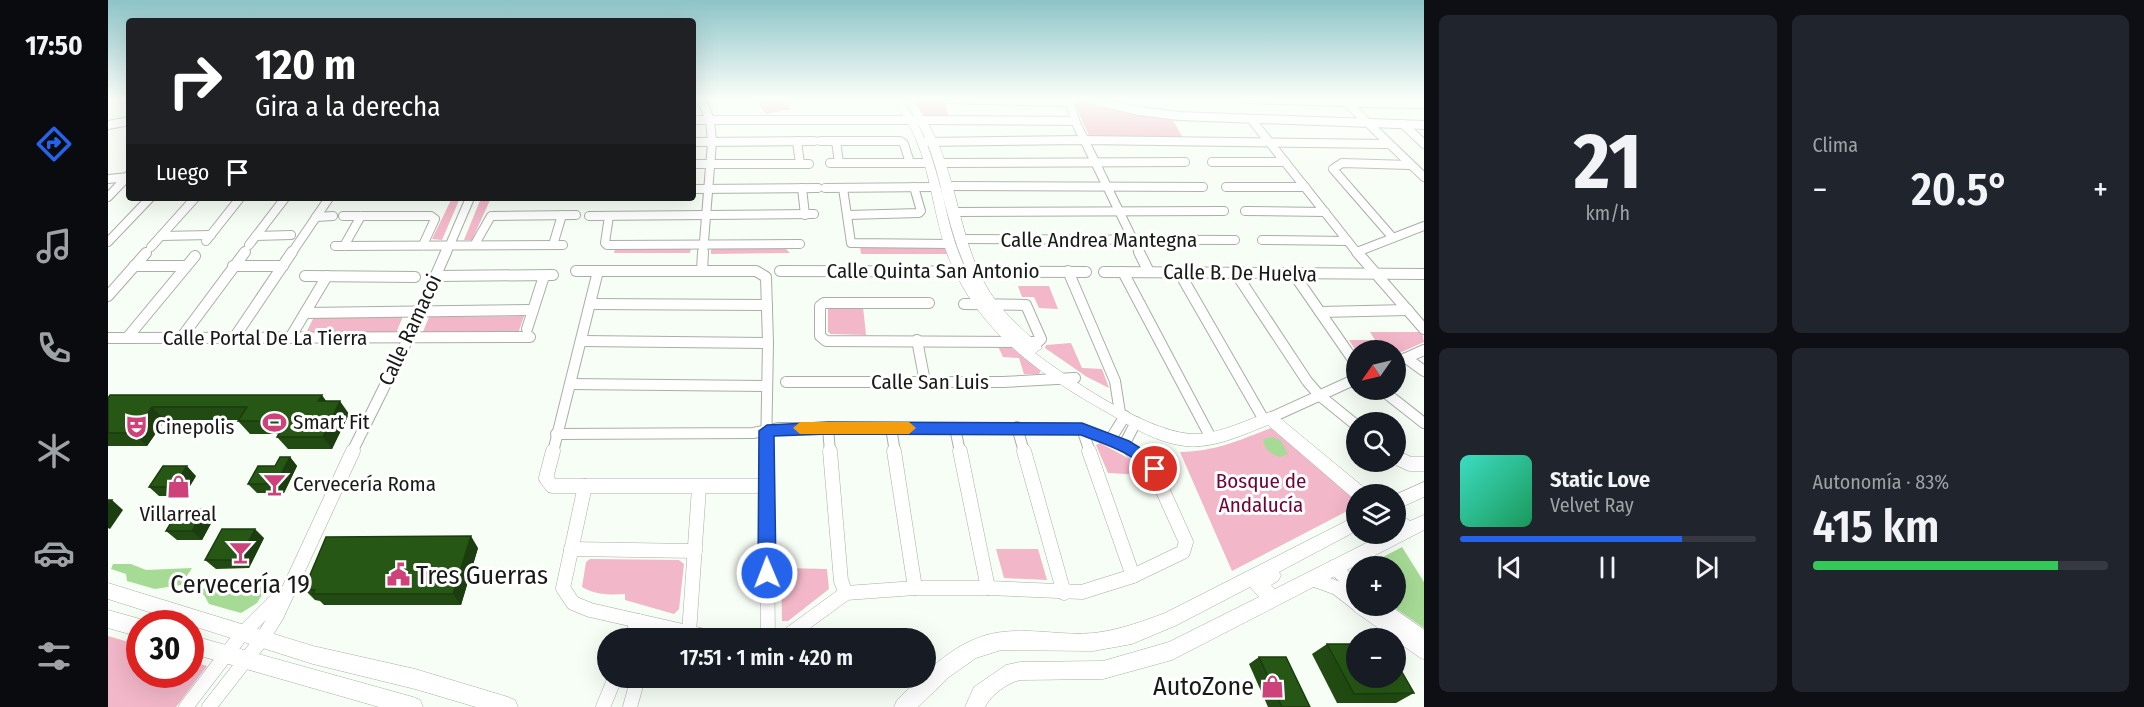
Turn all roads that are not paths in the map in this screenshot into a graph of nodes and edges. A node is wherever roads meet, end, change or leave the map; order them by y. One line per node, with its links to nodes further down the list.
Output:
1 (711, 132): 13 (street)
2 (923, 132): 14 (main road)
3 (1080, 132): 8 (street)
4 (1261, 132): 11 (street)
5 (1375, 132): 15 (street)
6 (1384, 132): 26 (street)
7 (1411, 132): 16 (street)
8 (1084, 140): 11 (street); 14 (street); 21 (street)
9 (797, 141): 10 (street); 13 (street); 23 (street)
10 (836, 141): 24 (street); 24 (street)
11 (1268, 141): 15 (street); 19 (street)
12 (696, 142): 13 (street)
13 (712, 142): 23 (street)
14 (928, 142): 20 (main road)
15 (1387, 144): 25 (street)
16 (1424, 144)
17 (1185, 162): 21 (street)
18 (1212, 162): 19 (street)
19 (1285, 162): 35 (street)
20 (934, 163): 21 (street); 24 (street); 32 (main road)
21 (1096, 163): 38 (street)
22 (696, 164): 23 (street)
23 (711, 164): 40 (street)
24 (910, 164)
25 (1410, 165): 28 (street); 68 (street)
26 (1424, 169)
27 (126, 176): 29 (street)
28 (1424, 177)
29 (108, 179)
30 (126, 179): 41 (street)
31 (914, 187): 32 (street); 37 (street); 56 (street)
32 (940, 187): 38 (street); 50 (main road); 71 (main road)
33 (1203, 187): 38 (street)
34 (1226, 187): 35 (street)
35 (1305, 187): 51 (street)
36 (802, 188): 37 (street); 40 (street); 55 (street)
37 (843, 188): 56 (street)
38 (1108, 188): 52 (street)
39 (696, 189): 40 (street)
40 (707, 189): 55 (street)
41 (108, 197)
42 (147, 201): 67 (street)
43 (192, 201): 64 (street)
44 (238, 201): 64 (street)
45 (283, 201): 65 (street)
46 (326, 201): 62 (street)
47 (469, 201): 74 (street, Calle Ramacoi)
48 (1224, 211): 52 (street)
49 (1245, 211): 51 (street)
50 (954, 212): 52 (street); 71 (main road)
51 (1324, 212): 73 (street)
52 (1121, 213): 72 (street)
53 (562, 215): 54 (street); 75 (street); 75 (street)
54 (576, 215)
55 (704, 215): 61 (street); 76 (street)
56 (848, 215): 71 (street, Calle Andrea Mantegna)
57 (333, 216): 62 (street)
58 (343, 216): 59 (street)
59 (361, 216): 78 (street); 78 (street)
60 (589, 216): 61 (street)
61 (609, 216): 76 (street)
62 (316, 217): 84 (street)
63 (1424, 226): 68 (street)
64 (161, 236): 81 (street)
65 (256, 236): 66 (street); 83 (street)
66 (291, 236)
67 (110, 237)
68 (1393, 238): 79 (street)
69 (1235, 240): 72 (street, Calle Andrea Mantegna)
70 (1262, 240): 73 (street)
71 (956, 241): 72 (street, Calle Andrea Mantegna); 85 (main road)
72 (1135, 241): 94 (street)
73 (1347, 241): 79 (street)
74 (449, 244): 75 (street); 78 (street); 102 (street, Calle Ramacoi)
75 (475, 244)
76 (702, 244): 77 (street); 88 (street)
77 (800, 244)
78 (423, 245)
79 (1357, 252): 98 (street)
80 (195, 256): 82 (street)
81 (134, 266): 82 (street); 104 (street)
82 (186, 266): 116 (street)
83 (233, 266): 84 (street); 117 (street)
84 (283, 266): 118 (street)
85 (965, 270): 89 (street, Calle Quinta San Antonio); 90 (street, Calle Quinta San Antonio); 106 (main road)
86 (576, 271): 87 (street)
87 (598, 271): 88 (street); 107 (street)
88 (702, 271): 108 (street)
89 (780, 271)
90 (1068, 271): 91 (street, Calle Quinta San Antonio); 139 (street)
91 (1086, 272)
92 (1104, 272): 93 (street, Calle B. De Huelva)
93 (1123, 272): 94 (street, Calle B. De Huelva); 151 (street)
94 (1149, 272): 95 (street, Calle B. De Huelva)
95 (1179, 272): 96 (street, Calle B. De Huelva); 141 (street)
96 (1235, 272): 97 (street, Calle B. De Huelva); 137 (street)
97 (1293, 273): 98 (street, Calle B. De Huelva); 112 (street)
98 (1376, 274): 99 (street, Calle B. De Huelva); 111 (street)
99 (1424, 274)
100 (305, 276): 101 (street)
101 (327, 276): 103 (street); 113 (street)
102 (436, 276): 109 (street, Calle Ramacoi); 110 (street, Calle Portal De La Tierra)
103 (415, 278)
104 (108, 296)
105 (929, 303): 121 (street)
106 (977, 303): 123 (main road); 124 (main road); 124 (street)
107 (590, 304): 108 (street); 122 (street)
108 (767, 305): 125 (street)
109 (420, 310): 110 (street); 113 (street); 120 (street, Calle Ramacoi)
110 (533, 310): 120 (street, Calle Portal De La Tierra)
111 (1407, 310): 112 (street); 114 (street)
112 (1320, 312): 126 (street)
113 (305, 313): 119 (street)
114 (1424, 329)
115 (108, 338): 116 (street, Calle Portal De La Tierra)
116 (127, 338): 117 (street, Calle Portal De La Tierra)
117 (181, 338): 118 (street, Calle Portal De La Tierra)
118 (234, 338): 119 (street, Calle Portal De La Tierra)
119 (290, 338): 120 (street, Calle Portal De La Tierra)
120 (408, 339): 174 (street, Calle Ramacoi)
121 (917, 340): 123 (street); 133 (street)
122 (582, 341): 125 (street); 134 (street)
123 (1012, 341): 124 (street); 131 (main road)
124 (1027, 342): 130 (main road)
125 (768, 343): 136 (street)
126 (1346, 350)
127 (1424, 350): 128 (street)
128 (1406, 358): 129 (street)
129 (1424, 371)
130 (1075, 378): 131 (street, Calle San Luis); 139 (main road)
131 (1061, 379): 133 (street, Calle San Luis); 139 (main road)
132 (786, 382): 133 (street, Calle San Luis)
133 (925, 382)
134 (570, 384): 136 (street); 149 (street)
135 (1346, 384): 137 (street)
136 (766, 386): 148 (street)
137 (1319, 395): 140 (street); 141 (street)
138 (1395, 400): 142 (street)
139 (1125, 414): 150 (main road); 150 (main road); 152 (street); 153 (street)
140 (1346, 418)
141 (1267, 419): 151 (main road); 156 (main road)
142 (1424, 423)
143 (1017, 427): 146 (street); 147 (street); 176 (street)
144 (828, 428): 145 (street); 148 (street); 175 (street)
145 (891, 428): 146 (street); 171 (street)
146 (955, 428): 172 (street)
147 (1082, 429): 152 (street); 168 (street)
148 (767, 431): 149 (street); 158 (street)
149 (556, 434): 157 (street)
150 (1177, 438): 151 (main road)
151 (1211, 438)
152 (1110, 440): 153 (street)
153 (1124, 445): 168 (street)
154 (1406, 462): 155 (street)
155 (1424, 464)
156 (1347, 484)
157 (585, 486): 159 (street); 164 (street)
158 (765, 486): 159 (street); 187 (street)
159 (699, 488): 166 (street)
160 (1424, 489): 161 (main road)
161 (1406, 498)
162 (1346, 528): 165 (main road)
163 (1376, 544): 167 (main road)
164 (571, 549): 166 (street); 182 (street)
165 (1307, 549): 178 (main road); 204 (main road)
166 (695, 551): 186 (street)
167 (1334, 567): 169 (street); 170 (main road)
168 (1133, 576): 176 (street)
169 (1346, 578)
170 (1312, 579): 177 (street); 178 (main road)
171 (915, 588): 172 (street); 175 (street)
172 (988, 588): 176 (street)
173 (108, 591): 189 (main road)
174 (286, 591): 189 (street, Calle Ramacoi); 190 (street, Calle Ramacoi)
175 (846, 593): 188 (street)
176 (1064, 593)
177 (1346, 595)
178 (1274, 599): 205 (main road)
179 (1373, 616): 193 (street)
180 (1392, 616): 191 (street)
181 (108, 619): 183 (main road)
182 (638, 621): 184 (street); 185 (street)
183 (126, 624)
184 (635, 628)
185 (648, 628)
186 (689, 628)
187 (768, 628)
188 (798, 628)
189 (242, 634): 190 (main road); 194 (street, Calle Ramacoi)
190 (263, 638): 195 (street, Calle Ramacoi); 201 (main road)
191 (1424, 638)
192 (204, 648): 194 (main road)
193 (1424, 652)
194 (226, 654): 195 (main road); 198 (street, Calle Ramacoi)
195 (246, 660): 199 (street, Calle Ramacoi); 200 (main road)
196 (611, 688): 202 (street)
197 (635, 688): 203 (street)
198 (186, 707)
199 (209, 707)
200 (413, 707)
201 (508, 707)
202 (603, 707)
203 (630, 707)
204 (904, 707)
205 (975, 707)

